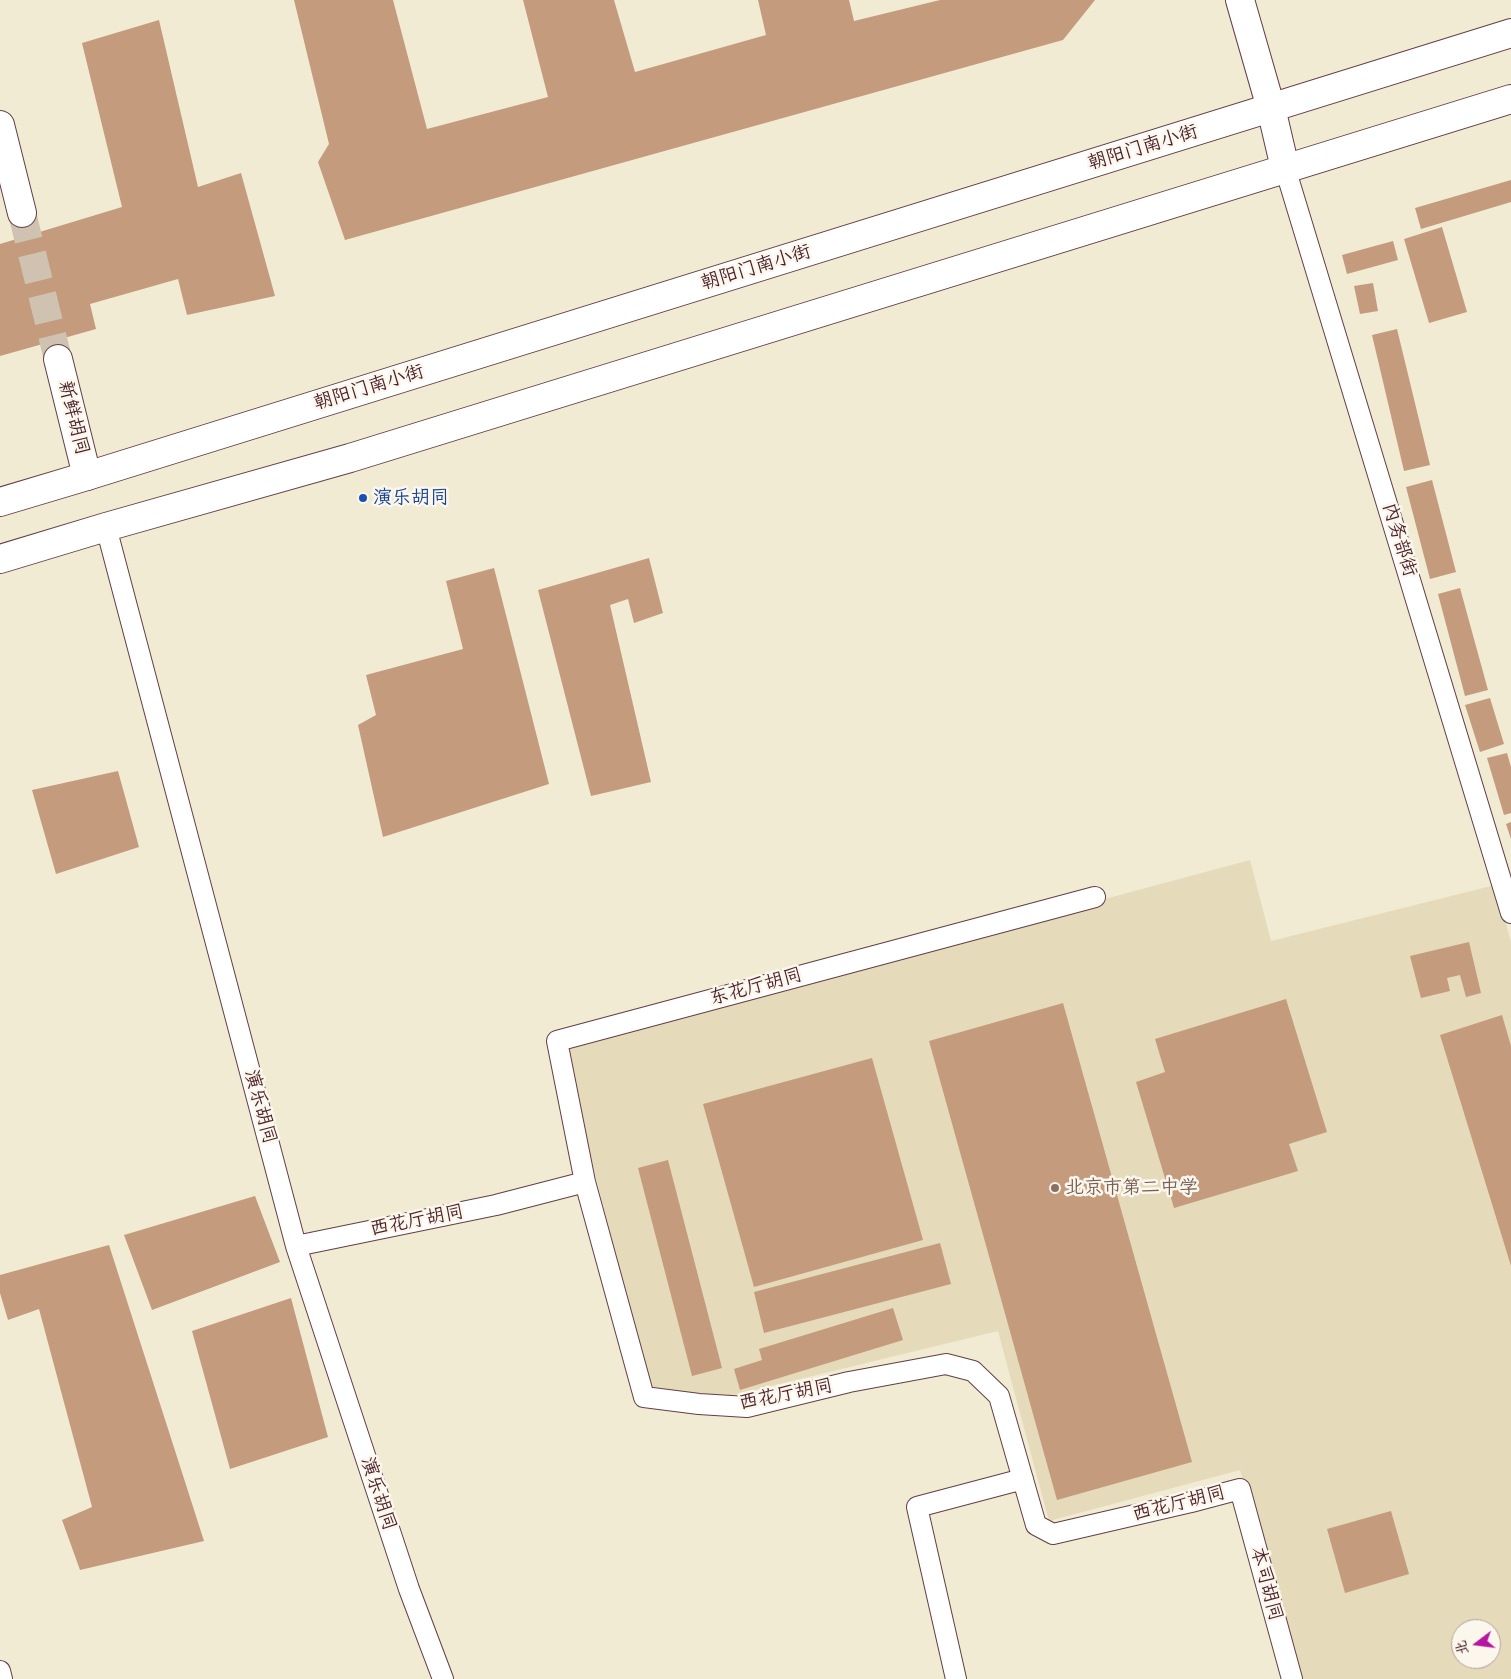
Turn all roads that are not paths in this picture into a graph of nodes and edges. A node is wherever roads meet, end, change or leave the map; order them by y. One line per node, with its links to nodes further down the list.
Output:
1 (1240, 0): 4 (main road)
2 (1511, 33): 4 (main road, 朝阳门南小街)
3 (1511, 99): 6 (main road)
4 (1271, 108): 6 (main road); 9 (main road, 朝阳门南小街)
5 (0, 125): 7 (main road)
6 (1285, 168): 11 (main road); 14 (lane, 内务部街)
7 (22, 213)
8 (58, 359): 9 (main road, 新鲜胡同)
9 (87, 476): 10 (main road, 朝阳门南小街)
10 (0, 502)
11 (106, 527): 12 (main road); 16 (lane, 演乐胡同)
12 (0, 560)
13 (1095, 897): 15 (lane, 东花厅胡同)
14 (1511, 913)
15 (585, 1182): 16 (lane, 西花厅胡同); 17 (lane, 西花厅胡同)
16 (296, 1246): 21 (lane, 演乐胡同)
17 (1023, 1479): 18 (lane, 西花厅胡同); 22 (lane)
18 (1240, 1489): 23 (lane, 本司胡同)
19 (0, 1671): 20 (lane)
20 (2, 1679)
21 (443, 1679)
22 (956, 1679)
23 (1292, 1679)

